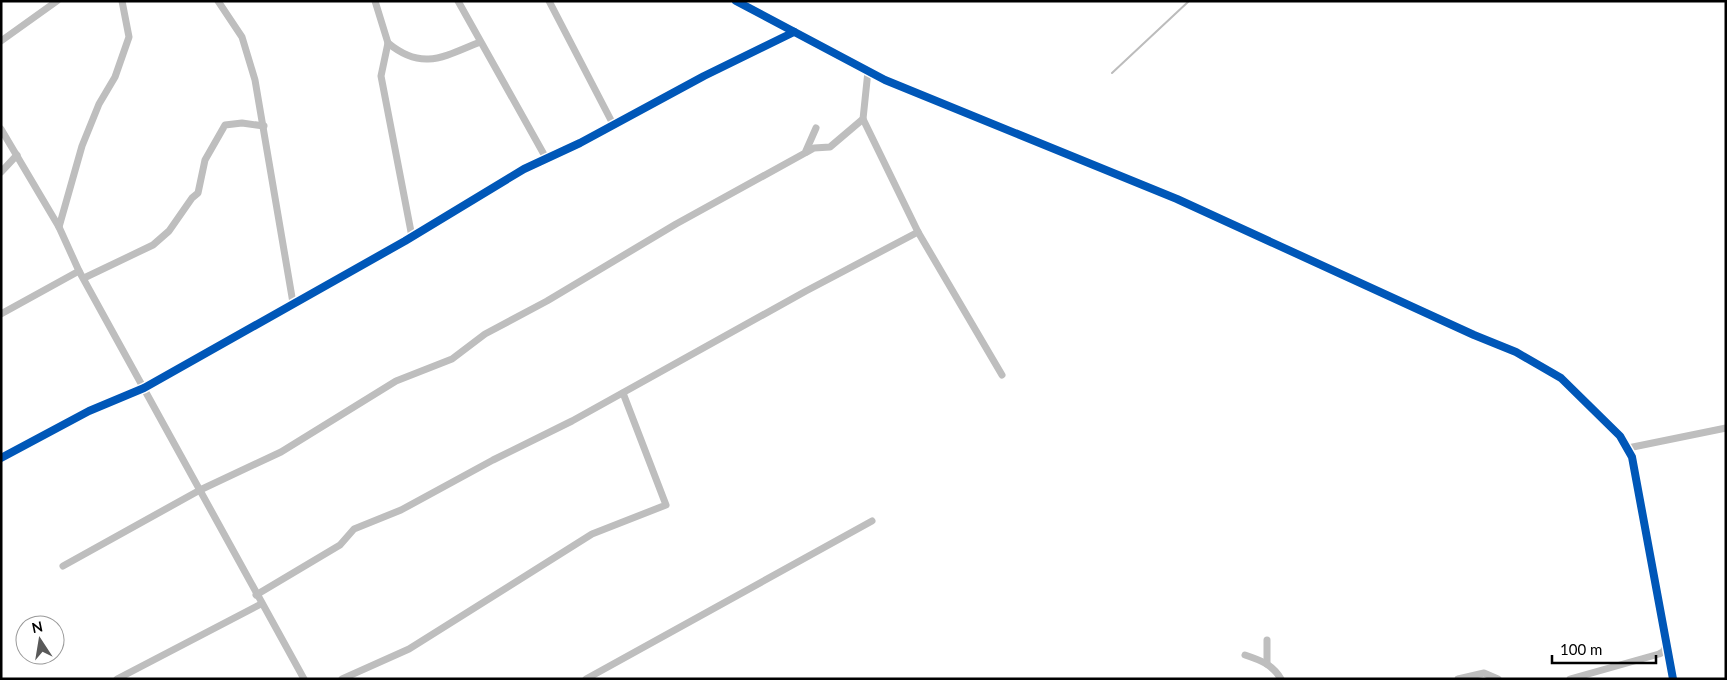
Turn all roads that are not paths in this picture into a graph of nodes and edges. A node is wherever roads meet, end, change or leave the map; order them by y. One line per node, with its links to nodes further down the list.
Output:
1 (56, 1): 9 (street)
2 (122, 1): 22 (street)
3 (218, 1): 14 (street)
4 (375, 1): 11 (street)
5 (458, 1): 10 (street)
6 (549, 1): 15 (street)
7 (736, 1): 8 (street)
8 (794, 32): 12 (street); 15 (street)
9 (1, 41)
10 (480, 42): 11 (street); 20 (street)
11 (388, 43): 24 (street)
12 (868, 71): 13 (street); 32 (street)
13 (862, 119): 18 (street); 23 (street)
14 (264, 126): 25 (street); 26 (street)
15 (614, 126): 20 (street)
16 (816, 128): 18 (street)
17 (1, 129): 19 (street)
18 (806, 153): 34 (street)
19 (17, 155): 21 (street); 22 (street)
20 (546, 158): 24 (street)
21 (1, 172)
22 (59, 227): 25 (street)
23 (918, 232): 28 (street); 30 (street)
24 (412, 237): 26 (street)
25 (81, 274): 27 (street); 29 (street)
26 (293, 303): 29 (street)
27 (1, 314)
28 (1002, 375)
29 (144, 388): 33 (street); 34 (street)
30 (623, 393): 37 (street); 45 (street)
31 (1726, 428): 32 (street)
32 (1628, 448): 40 (street)
33 (1, 458)
34 (200, 490): 36 (street); 37 (street)
35 (872, 522): 46 (street)
36 (63, 566)
37 (256, 595): 38 (street)
38 (261, 604): 43 (street); 44 (street)
39 (1267, 640): 42 (street)
40 (1667, 644): 50 (street); 51 (street)
41 (1244, 655): 42 (street)
42 (1268, 664): 47 (street)
43 (116, 679)
44 (304, 679)
45 (342, 679)
46 (586, 679)
47 (1281, 679)
48 (1458, 679): 49 (street)
49 (1498, 679)
50 (1570, 679)
51 (1673, 679)

